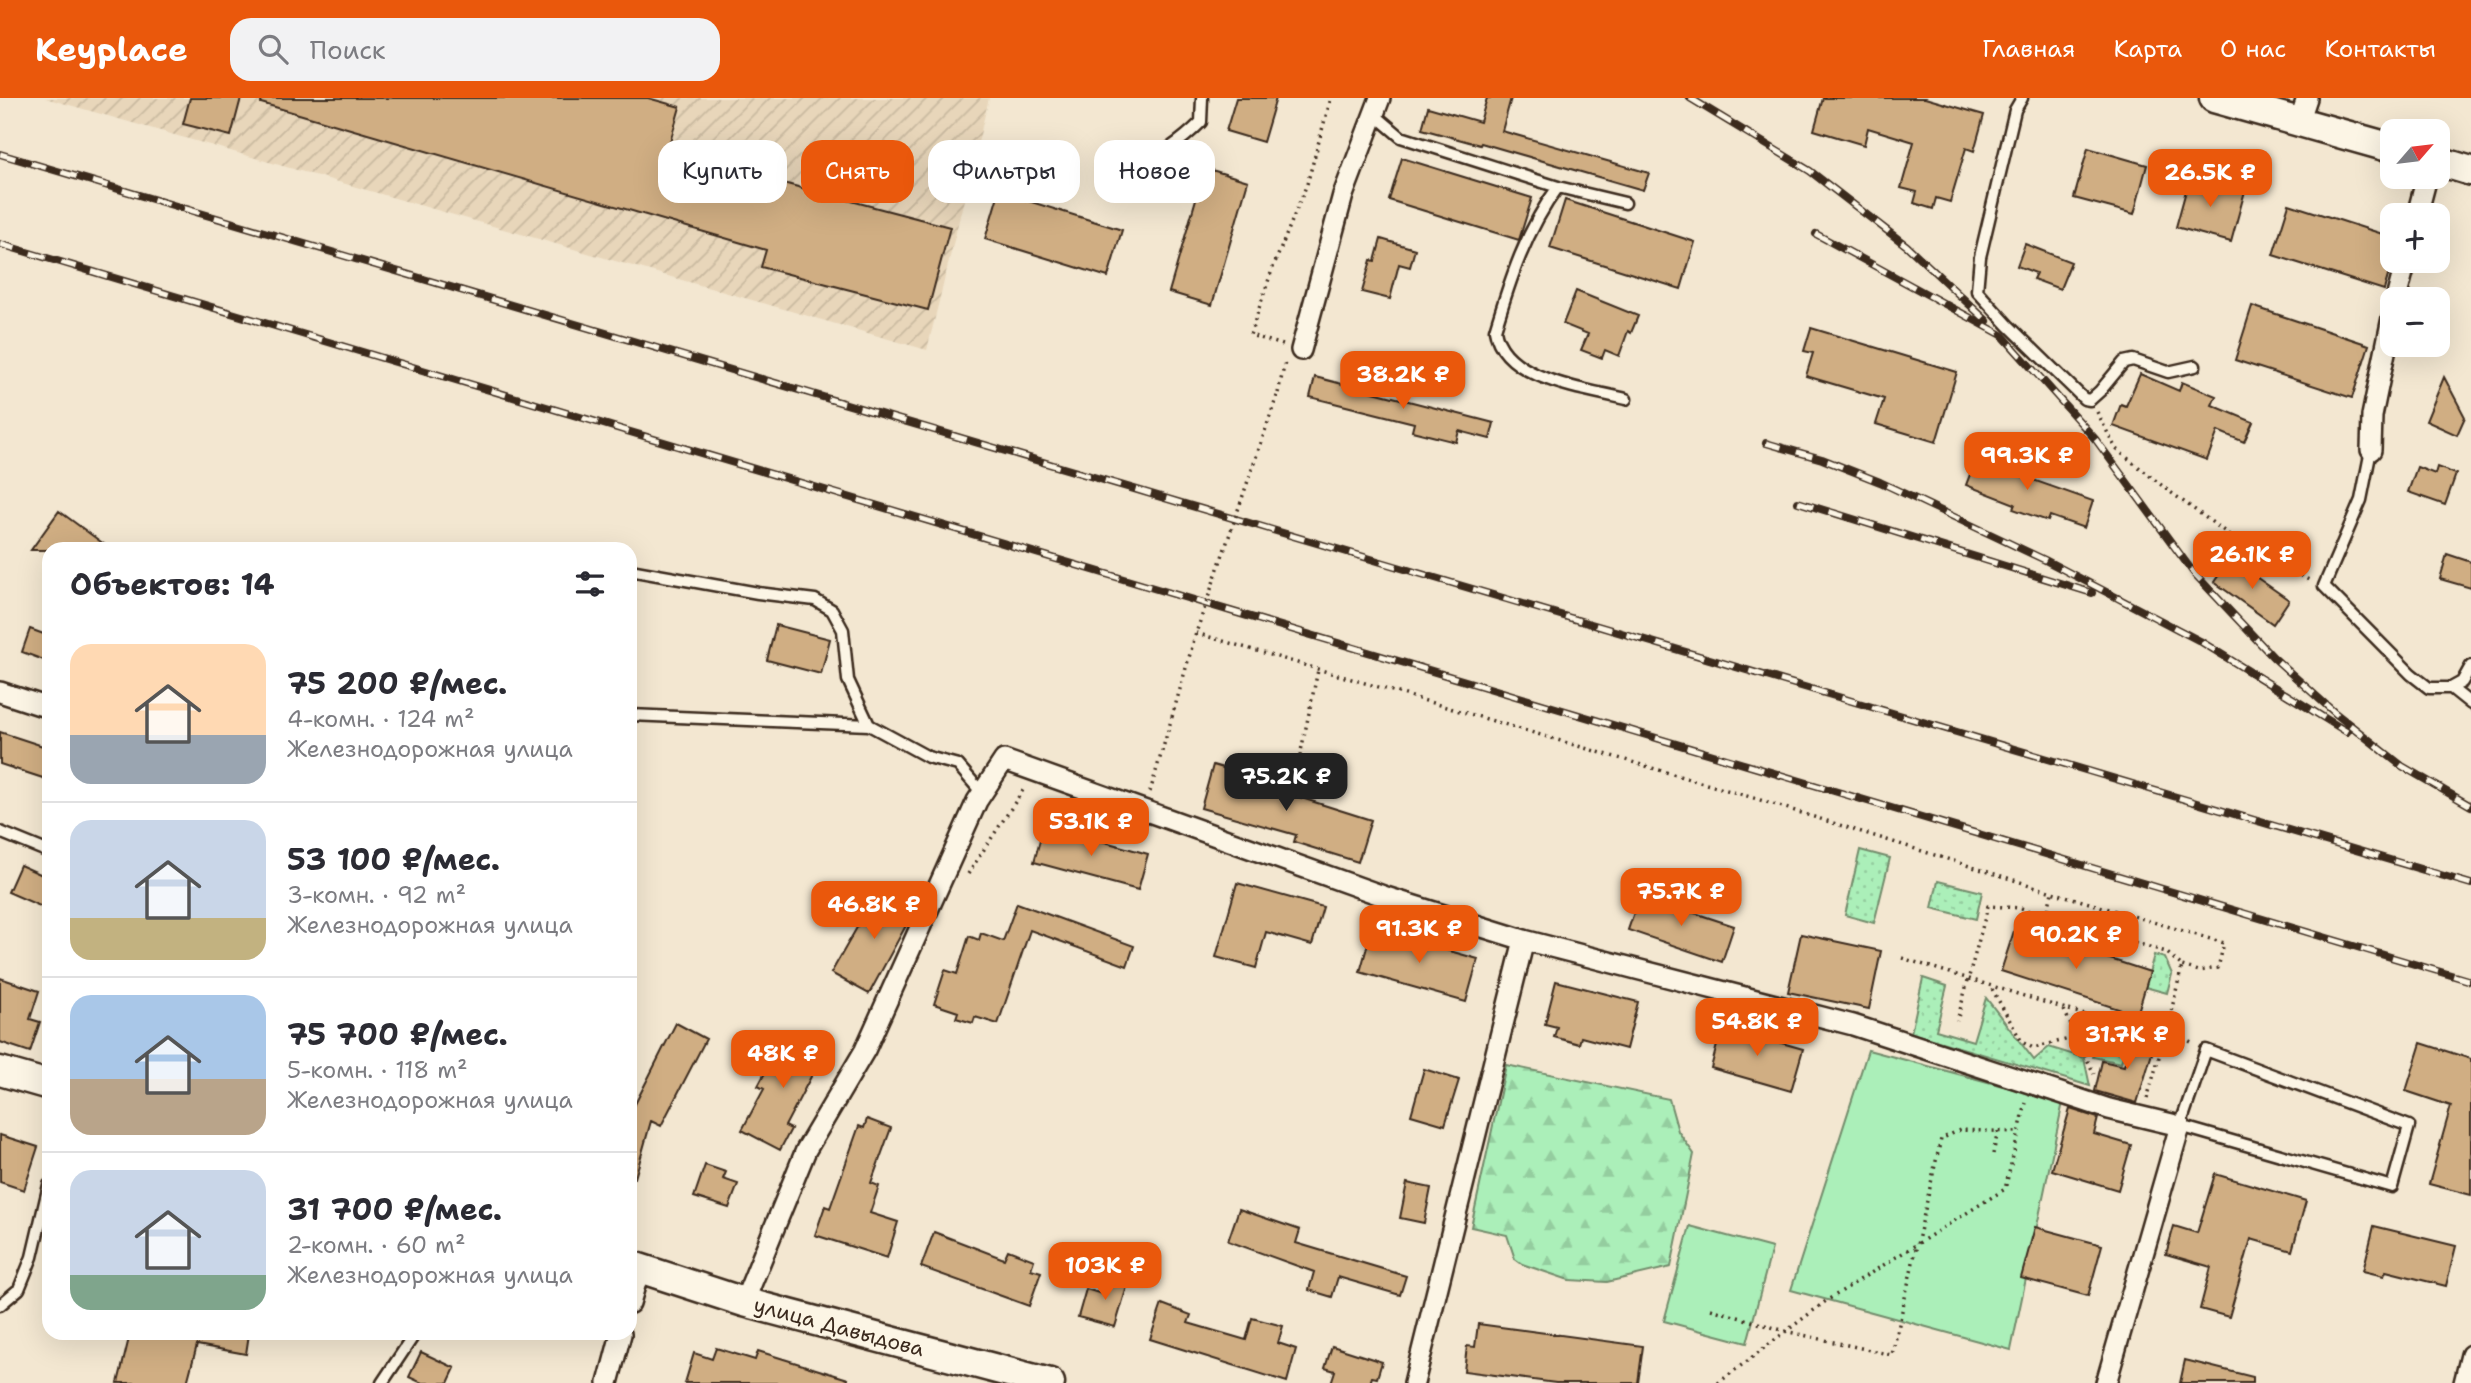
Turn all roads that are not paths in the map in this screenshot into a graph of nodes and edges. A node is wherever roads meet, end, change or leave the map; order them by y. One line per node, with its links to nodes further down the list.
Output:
1 (1202, 98): 6 (lane)
2 (2022, 98): 14 (lane)
3 (2214, 98): 5 (main road)
4 (1377, 106): 10 (lane); 12 (street)
5 (2303, 110): 7 (main road)
6 (1181, 140)
7 (2380, 143)
8 (2450, 165): 9 (main road)
9 (2471, 171)
10 (1558, 187): 11 (lane); 15 (lane)
11 (1625, 203)
12 (1292, 351)
13 (2384, 357): 16 (street)
14 (2195, 366)
15 (1626, 399)
16 (2371, 450): 19 (lane)
17 (637, 571): 24 (lane)
18 (2471, 666): 19 (lane)
19 (2451, 688): 21 (lane)
20 (0, 692): 22 (street)
21 (2471, 704)
22 (42, 706)
23 (637, 715): 24 (lane)
24 (869, 725): 25 (lane)
25 (982, 793): 28 (street); 34 (street)
26 (0, 831): 27 (lane)
27 (42, 849)
28 (1524, 940): 31 (street); 42 (street)
29 (0, 1071): 30 (main road)
30 (42, 1083)
31 (2180, 1126): 31 (lane); 43 (street)
32 (42, 1215): 35 (lane)
33 (637, 1268): 34 (main road, улица Давыдова)
34 (744, 1302): 41 (main road, улица Давыдова)
35 (0, 1305)
36 (411, 1340): 39 (lane)
37 (619, 1340): 40 (street)
38 (2471, 1355): 44 (street)
39 (382, 1383)
40 (608, 1383)
41 (1050, 1383)
42 (1414, 1383)
43 (2106, 1383)
44 (2465, 1383)

